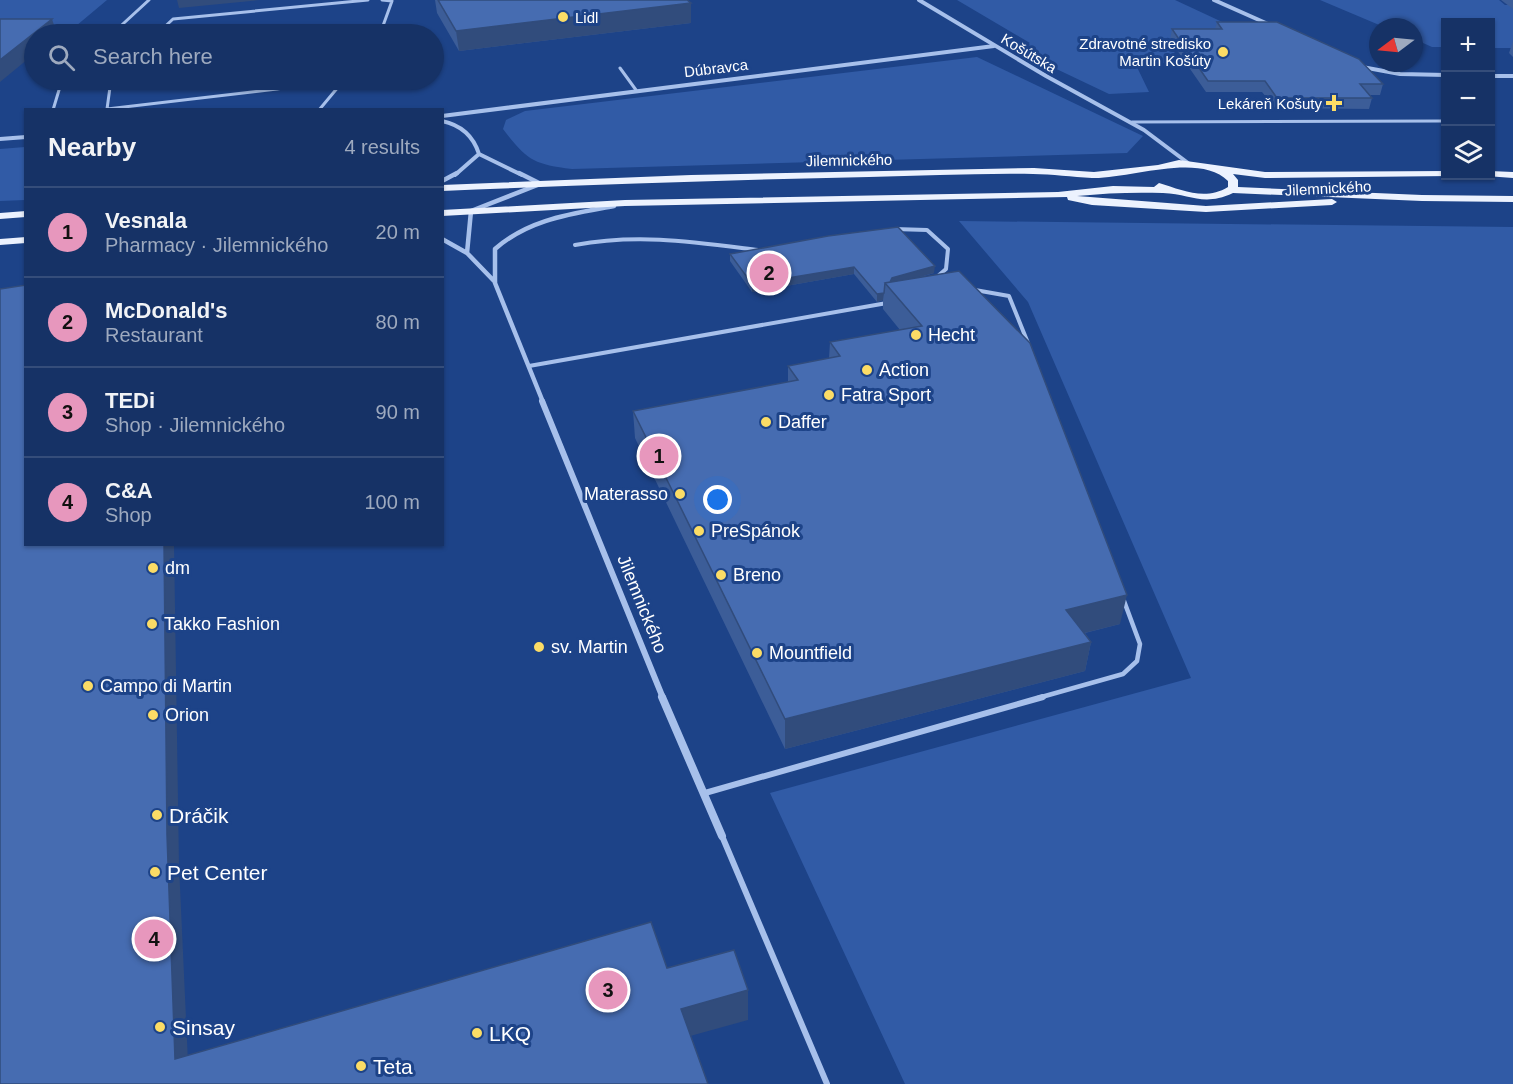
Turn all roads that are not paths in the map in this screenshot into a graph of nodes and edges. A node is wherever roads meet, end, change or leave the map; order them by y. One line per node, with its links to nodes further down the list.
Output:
1 (149, 0): 7 (lane)
2 (368, 0): 8 (lane)
3 (382, 0): 6 (lane)
4 (919, 0): 11 (street, Košútska)
5 (1214, 0): 10 (street)
6 (393, 1): 9 (lane)
7 (123, 24)
8 (168, 24)
9 (384, 24)
10 (1276, 28)
11 (994, 46): 21 (street, Dúbravca); 28 (street, Košútska)
12 (1355, 64): 14 (street)
13 (620, 68): 21 (lane)
14 (1441, 75)
15 (1495, 76): 16 (street)
16 (1513, 76)
17 (59, 90): 22 (lane)
18 (110, 90): 23 (lane)
19 (268, 90): 24 (lane)
20 (336, 90): 25 (lane)
21 (636, 90): 26 (street, Dúbravca)
22 (54, 108)
23 (107, 108)
24 (115, 108)
25 (321, 108)
26 (444, 116)
27 (444, 122): 32 (street)
28 (1132, 122): 29 (lane); 33 (street, Košútska)
29 (1441, 122)
30 (24, 137): 31 (street)
31 (0, 139)
32 (479, 154): 39 (street); 40 (street)
33 (1188, 163): 34 (main road, Jilemnického); 35 (main road, Jilemnického)
34 (1158, 168): 40 (main road, Jilemnického); 42 (main road)
35 (1219, 170): 36 (main road, Jilemnického); 43 (main road)
36 (1441, 174)
37 (1495, 174): 38 (main road)
38 (1513, 175)
39 (444, 180)
40 (541, 184): 41 (main road, Jilemnického); 48 (street, Jilemnického)
41 (444, 189)
42 (1168, 190): 43 (main road, Jilemnického); 44 (main road, Jilemnického)
43 (1231, 190): 45 (main road, Jilemnického)
44 (1058, 195): 45 (main road, Jilemnického); 47 (main road, Jilemnického)
45 (1422, 198): 46 (main road, Jilemnického)
46 (1513, 199)
47 (625, 203): 48 (main road, Jilemnického); 60 (street, Jilemnického)
48 (471, 211): 49 (main road, Jilemnického); 58 (street)
49 (444, 213)
50 (24, 214): 51 (main road)
51 (0, 216)
52 (890, 229): 59 (lane)
53 (24, 240): 55 (main road)
54 (444, 240): 58 (street, Jilemnického)
55 (0, 242)
56 (575, 245): 57 (lane)
57 (765, 249)
58 (467, 253): 60 (street, Jilemnického)
59 (932, 278)
60 (495, 283): 66 (street, Jilemnického)
61 (970, 291): 65 (lane)
62 (890, 296): 64 (lane)
63 (898, 302): 64 (lane)
64 (887, 303): 66 (lane)
65 (1030, 347)
66 (529, 366): 68 (street, Jilemnického)
67 (1119, 589): 68 (lane)
68 (705, 793): 69 (street, Jilemnického)
69 (722, 836): 70 (lane)
70 (827, 1084)

